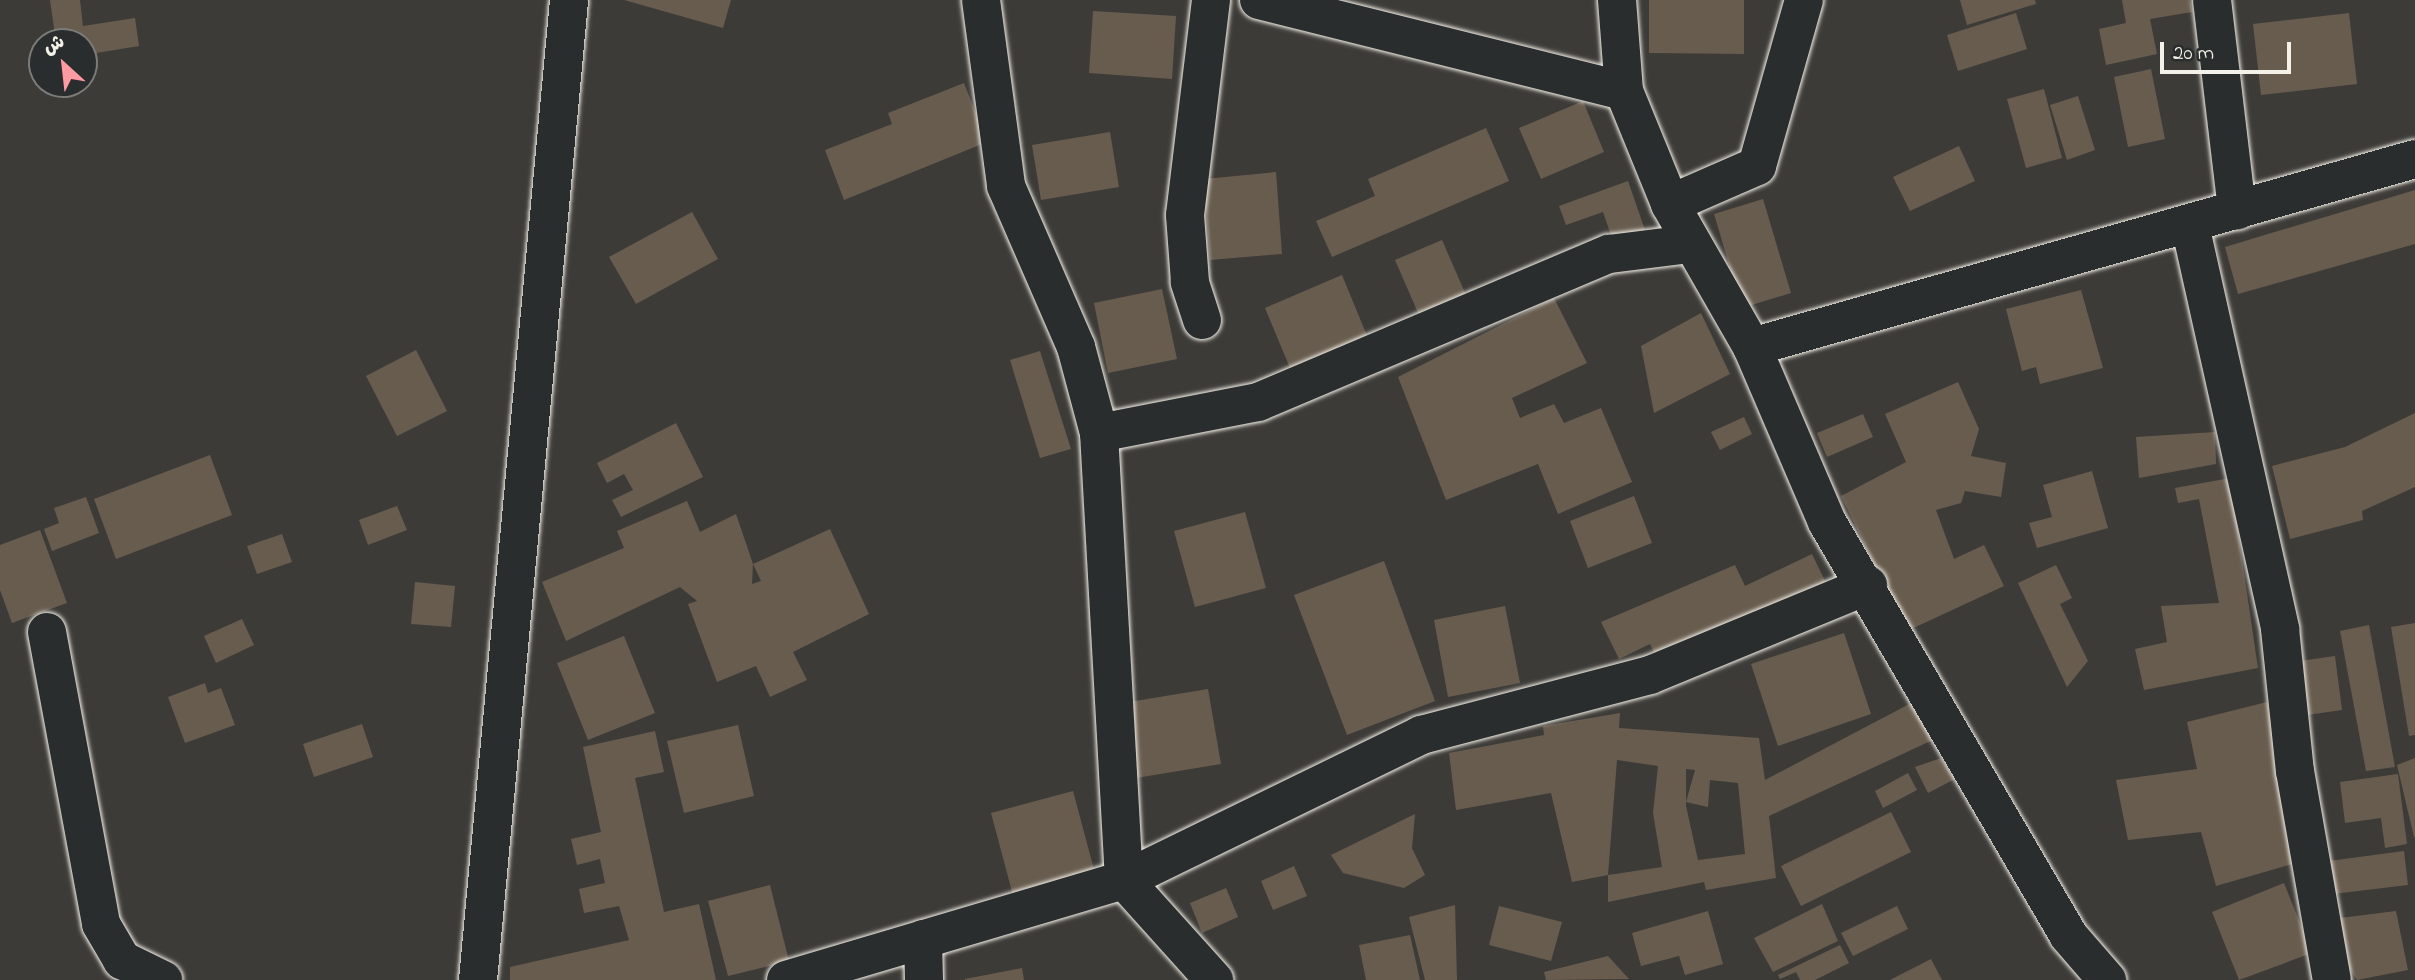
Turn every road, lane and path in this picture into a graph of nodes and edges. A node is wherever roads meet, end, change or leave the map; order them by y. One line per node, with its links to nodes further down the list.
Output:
1 (569, 0): 22 (street)
2 (981, 0): 16 (street)
3 (1211, 0): 14 (street)
4 (1259, 0): 8 (street)
5 (1617, 0): 8 (street)
6 (1804, 0): 10 (street)
7 (2212, 0): 11 (street)
8 (1624, 91): 10 (street)
9 (2415, 159): 11 (street)
10 (1670, 204): 13 (street)
11 (2237, 211): 12 (street)
12 (2190, 225): 15 (street); 27 (street)
13 (1689, 244): 15 (street); 16 (street)
14 (1202, 320)
15 (1752, 347): 17 (street)
16 (1099, 433): 19 (street)
17 (1868, 585): 19 (street); 26 (street)
18 (47, 632): 21 (street)
19 (1124, 880): 20 (street); 25 (street)
20 (923, 939): 23 (street); 24 (street)
21 (163, 980)
22 (478, 980)
23 (786, 980)
24 (924, 980)
25 (1214, 980)
26 (2107, 980)
27 (2332, 980)

